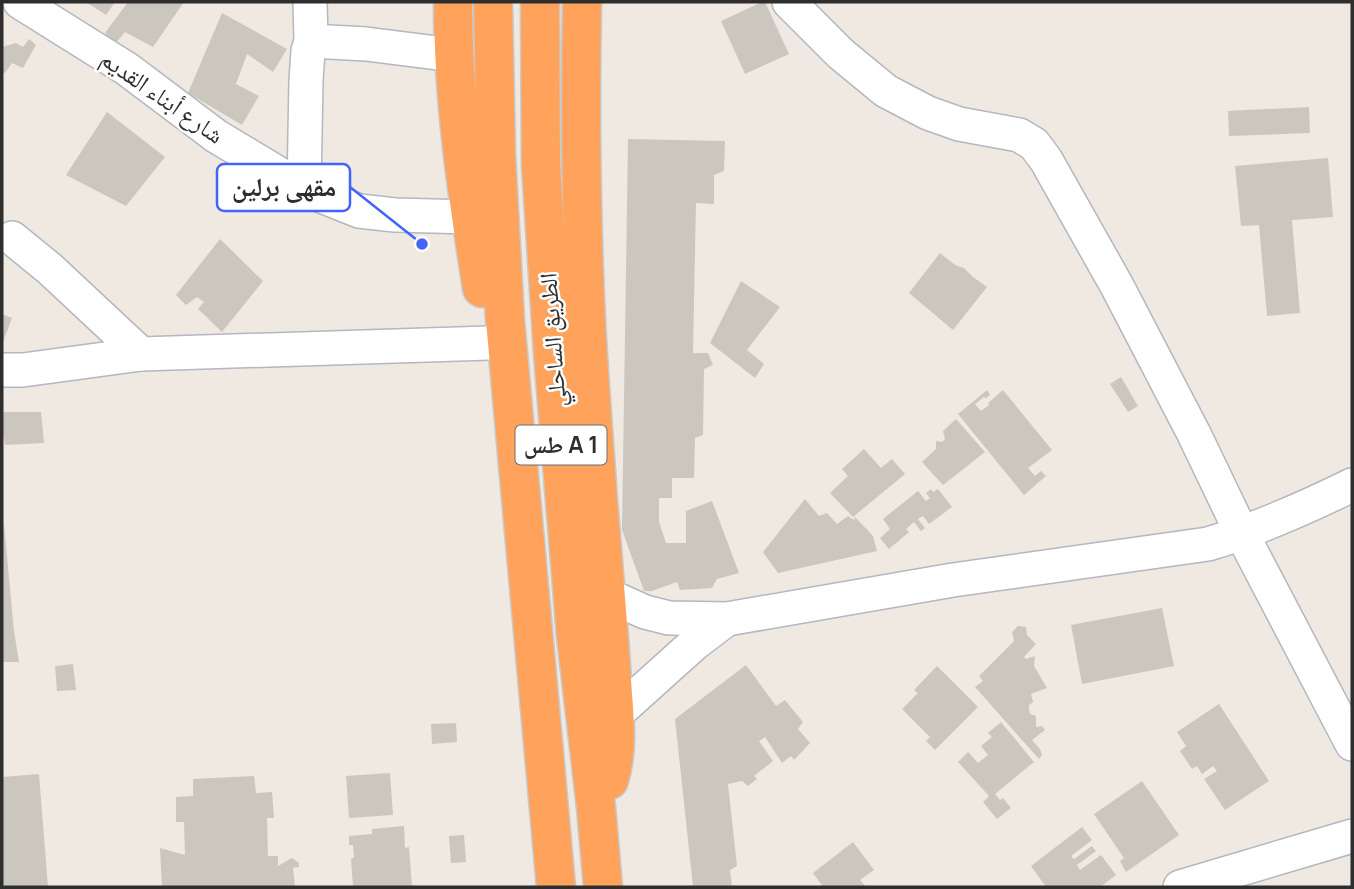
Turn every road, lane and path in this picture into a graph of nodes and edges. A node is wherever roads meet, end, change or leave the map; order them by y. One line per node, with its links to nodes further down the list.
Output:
1 (20, 2): 10 (street, شارع أبناء القديم)
2 (310, 2): 8 (street)
3 (453, 2): 9 (highway)
4 (493, 2): 16 (highway, الطريق الساحلي / طس A 1)
5 (540, 2): 23 (highway, الطريق الساحلي / طس A 1)
6 (789, 2): 18 (street)
7 (583, 4): 19 (highway)
8 (311, 41): 9 (street); 10 (street)
9 (453, 55): 11 (highway)
10 (304, 189): 11 (street, شارع أبناء القديم)
11 (470, 217): 13 (highway)
12 (12, 238): 14 (street)
13 (489, 343): 14 (street); 16 (highway)
14 (141, 354): 15 (street)
15 (2, 370)
16 (512, 405): 25 (highway, الطريق الساحلي / طس A 1)
17 (1352, 485): 18 (street)
18 (1242, 534): 20 (street); 22 (street)
19 (607, 596): 20 (street); 21 (highway)
20 (727, 619): 21 (street)
21 (614, 716): 23 (highway)
22 (1352, 744)
23 (596, 807): 26 (highway, الطريق الساحلي / طس A 1)
24 (1352, 836): 27 (street)
25 (556, 887)
26 (603, 887)
27 (1180, 887)

